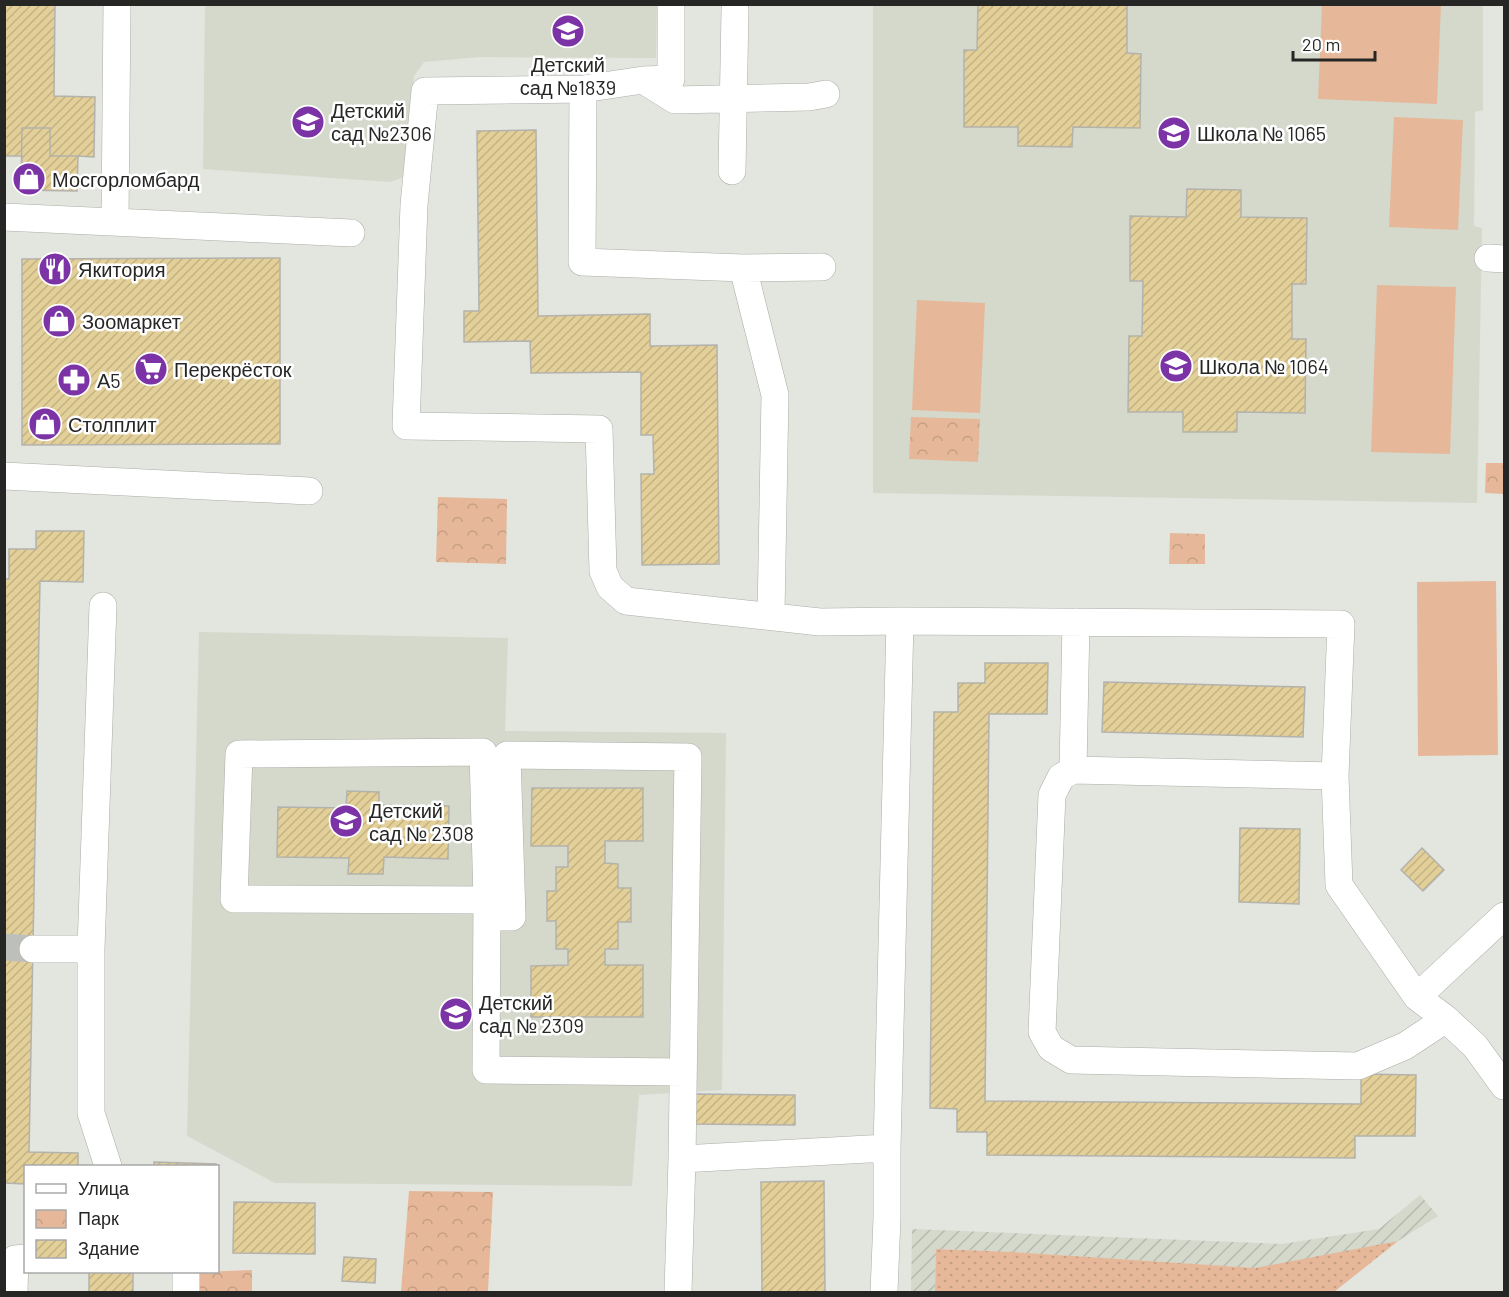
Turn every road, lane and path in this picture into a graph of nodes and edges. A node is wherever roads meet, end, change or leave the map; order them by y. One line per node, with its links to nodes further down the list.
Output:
1 (117, 4): 10 (street)
2 (670, 4): 4 (street)
3 (735, 10): 7 (street)
4 (643, 80): 5 (street); 7 (street)
5 (583, 89): 13 (street); 17 (street)
6 (826, 94): 7 (street)
7 (733, 98): 8 (street)
8 (732, 171)
9 (4, 217): 10 (street)
10 (115, 222): 11 (street)
11 (351, 233)
12 (822, 267): 13 (street)
13 (743, 268): 17 (street)
14 (4, 476): 15 (street)
15 (309, 491)
16 (103, 606): 25 (street)
17 (771, 615): 18 (street)
18 (900, 621): 19 (street); 30 (street)
19 (1076, 622): 20 (street); 21 (street)
20 (1072, 770): 21 (street); 27 (street)
21 (1335, 776): 26 (street)
22 (488, 908): 22 (street); 28 (street); 28 (street)
23 (1504, 916): 26 (street)
24 (33, 949): 25 (street)
25 (91, 950): 32 (street)
26 (1417, 997): 27 (street)
27 (1446, 1019): 29 (street)
28 (683, 1072): 31 (street)
29 (1504, 1086)
30 (887, 1148): 31 (street); 38 (street)
31 (682, 1159): 37 (street)
32 (107, 1165)
33 (24, 1258): 35 (street)
34 (186, 1273): 36 (street)
35 (14, 1293)
36 (186, 1293)
37 (678, 1293)
38 (884, 1293)

